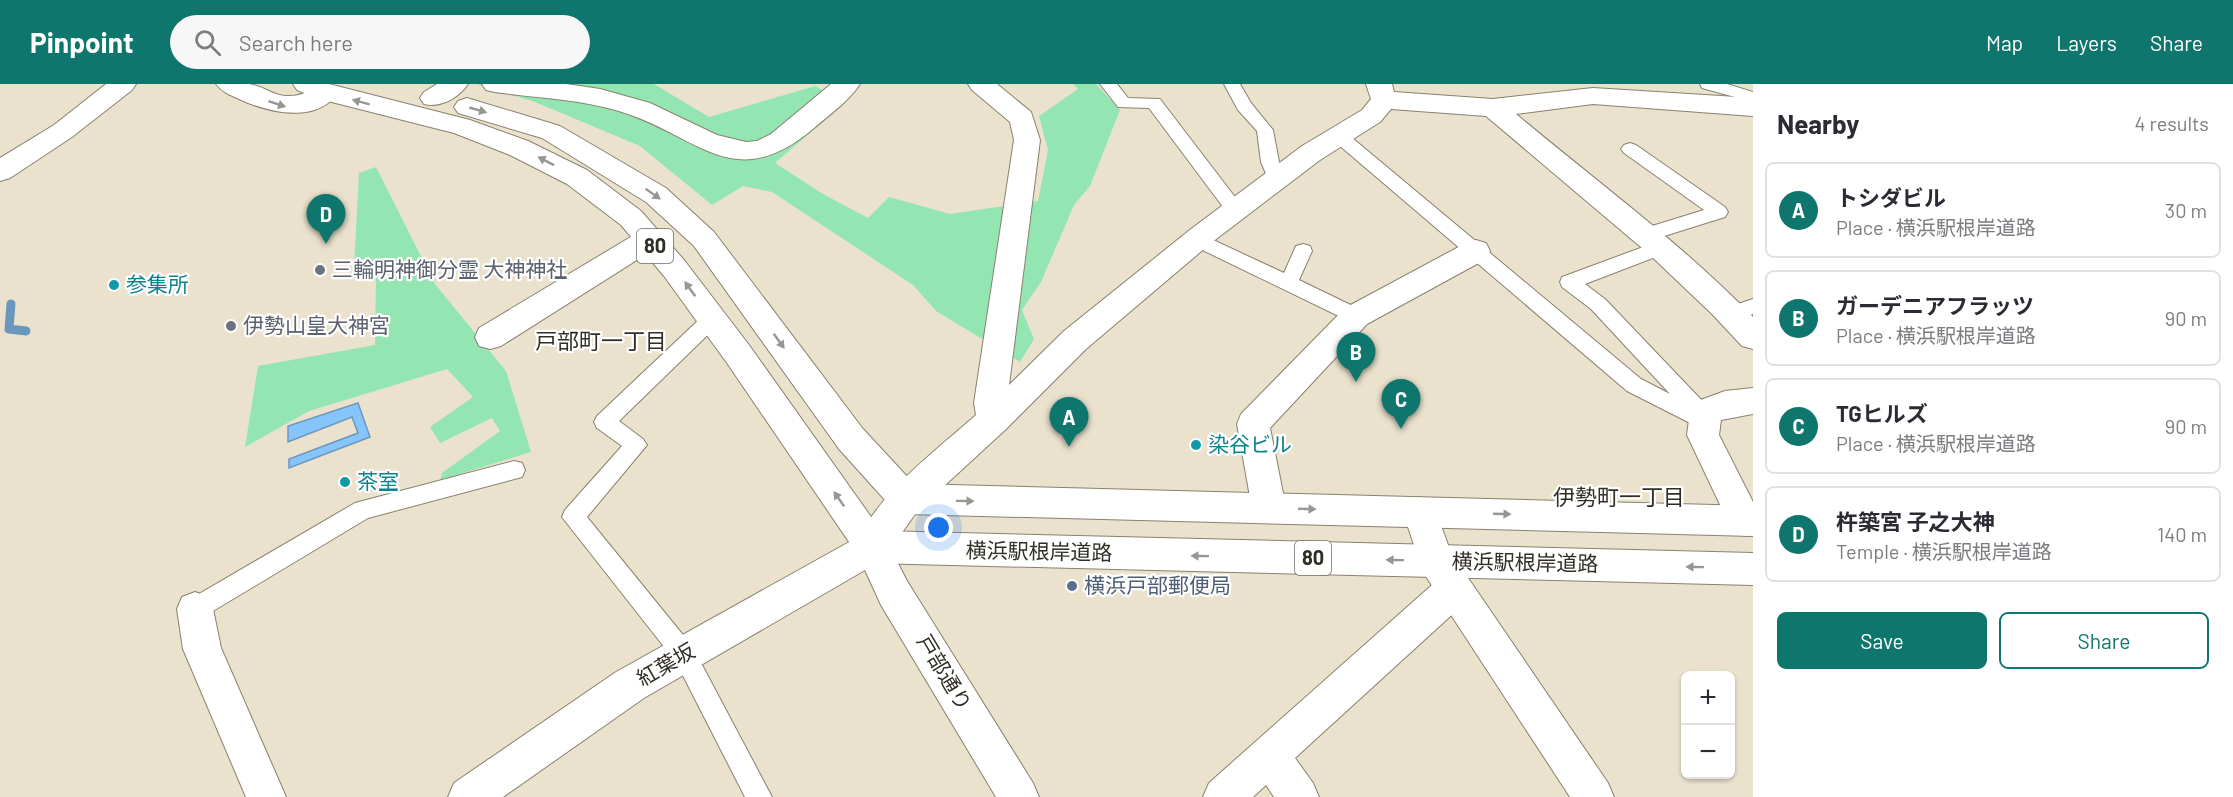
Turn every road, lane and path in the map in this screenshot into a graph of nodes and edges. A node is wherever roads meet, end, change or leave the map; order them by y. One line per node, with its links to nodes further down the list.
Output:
1 (123, 84): 18 (street)
2 (229, 84): 10 (street, one-way to 10)
3 (381, 84): 11 (street, 80)
4 (495, 84): 5 (street)
5 (846, 84)
6 (981, 84): 33 (street)
7 (1108, 84): 20 (lane)
8 (1233, 84): 19 (lane)
9 (1708, 84): 13 (lane)
10 (316, 88): 21 (street, 80, one-way to 10)
11 (444, 91): 36 (street, 80, one-way to 36)
12 (1381, 92): 15 (street); 16 (street)
13 (1753, 97)
14 (1753, 107): 15 (street)
15 (1493, 108): 23 (street)
16 (1339, 136): 19 (street); 25 (lane)
17 (1630, 149): 23 (lane)
18 (0, 171)
19 (1276, 179): 20 (street)
20 (1234, 210): 22 (street)
21 (649, 239): 29 (street, 80, one-way to 21); 30 (street)
22 (1196, 239): 26 (lane); 33 (street)
23 (1653, 242): 27 (street); 34 (lane)
24 (1304, 251): 26 (lane)
25 (1476, 251): 28 (street); 34 (lane)
26 (1289, 282): 28 (lane)
27 (1742, 310): 31 (street)
28 (1356, 316): 37 (street)
29 (712, 319): 40 (street, 80, one-way to 29); 44 (lane)
30 (490, 337)
31 (1753, 337)
32 (1753, 401): 34 (street)
33 (993, 420): 36 (street)
34 (1705, 420): 39 (street)
35 (514, 470): 43 (lane)
36 (906, 499): 37 (street, 80, one-way to 37); 40 (street)
37 (1269, 508): 38 (street, 80, one-way to 38)
38 (1420, 512): 39 (street, 80, one-way to 39); 42 (street)
39 (1749, 521)
40 (872, 548): 42 (street, 横浜駅根岸道路 / 80, one-way to 40); 44 (street, 紅葉坂); 49 (street, 戸部通り)
41 (1753, 569): 42 (street, 横浜駅根岸道路 / 80, one-way to 42)
42 (1445, 575): 45 (street); 52 (street)
43 (195, 609): 46 (street)
44 (684, 654): 47 (street, 紅葉坂); 48 (lane)
45 (1269, 756): 50 (street); 51 (street)
46 (266, 797)
47 (468, 797)
48 (759, 797)
49 (1019, 797)
50 (1223, 797)
51 (1299, 797)
52 (1594, 797)

